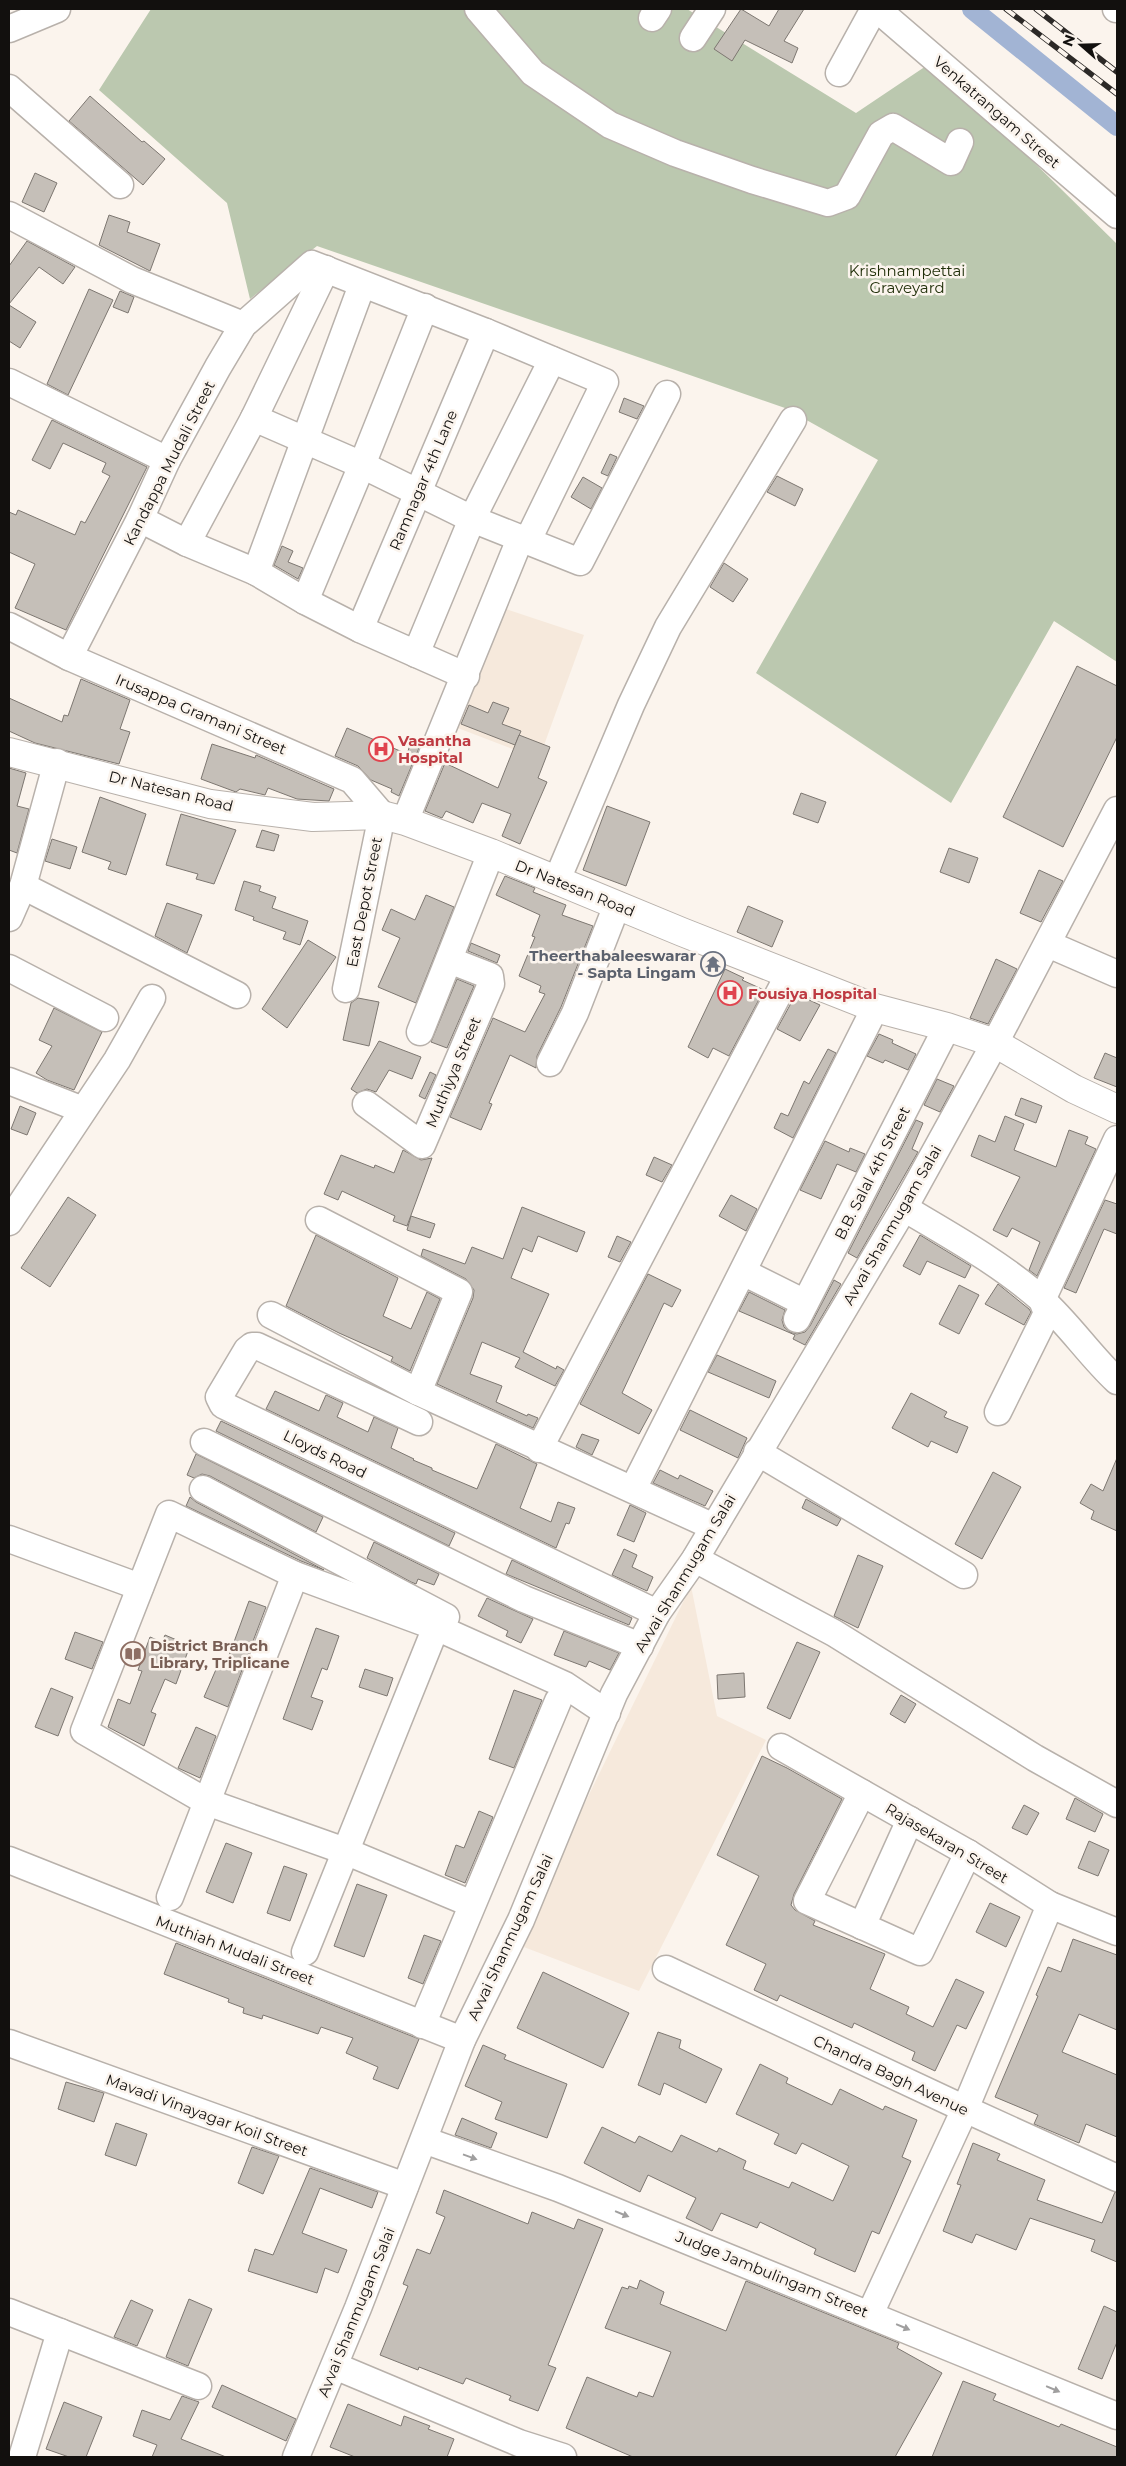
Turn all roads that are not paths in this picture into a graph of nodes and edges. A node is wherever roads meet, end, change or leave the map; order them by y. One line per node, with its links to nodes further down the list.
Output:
1 (56, 9): 5 (street)
2 (478, 9): 9 (street)
3 (712, 9): 6 (street)
4 (876, 9): 7 (street); 12 (street, Venkatrangam Street)
5 (9, 29)
6 (693, 38)
7 (839, 73)
8 (9, 88): 10 (street)
9 (960, 142)
10 (120, 185)
11 (9, 215): 16 (street)
12 (1117, 215)
13 (319, 267): 14 (street); 16 (street, Kandappa Mudali Street); 21 (street)
14 (362, 286): 15 (street); 23 (street)
15 (425, 308): 17 (street); 25 (street)
16 (243, 326): 24 (street, Kandappa Mudali Street)
17 (486, 332): 18 (street); 26 (street, Ramnagar 4th Lane)
18 (552, 360): 27 (street); 29 (street, East Depot Street)
19 (9, 382): 24 (street)
20 (668, 394): 29 (street)
21 (254, 418): 23 (street); 30 (street)
22 (793, 420): 43 (street)
23 (306, 442): 25 (street); 31 (street)
24 (167, 460): 28 (street, Kandappa Mudali Street)
25 (362, 466): 26 (street); 32 (street)
26 (418, 491): 27 (street); 33 (street, Ramnagar 4th Lane)
27 (472, 518): 29 (street); 35 (street)
28 (140, 519): 30 (street); 36 (street, Kandappa Mudali Street)
29 (523, 540): 37 (street, East Depot Street)
30 (187, 543): 31 (street)
31 (256, 572): 32 (street)
32 (305, 601): 33 (street)
33 (360, 629): 35 (street)
34 (10, 632): 36 (street, Irusappa Gramani Street)
35 (416, 654): 37 (street)
36 (69, 657): 41 (street, Irusappa Gramani Street)
37 (466, 676): 41 (street, East Depot Street)
38 (9, 752): 39 (main road, Dr Natesan Road)
39 (57, 762): 41 (main road, Dr Natesan Road); 44 (street)
40 (1117, 810): 47 (street, Avvai Shanmugam Salai)
41 (393, 818): 42 (main road, Dr Natesan Road); 52 (street, East Depot Street)
42 (491, 853): 43 (main road, Dr Natesan Road); 48 (street)
43 (557, 880): 45 (main road, Dr Natesan Road)
44 (23, 886): 46 (street); 53 (street)
45 (617, 905): 50 (main road, Dr Natesan Road); 60 (street)
46 (9, 918)
47 (1048, 944): 51 (street); 59 (street, Avvai Shanmugam Salai)
48 (449, 960): 58 (street); 62 (street, Muthiyya Street)
49 (9, 968): 56 (street)
50 (789, 974): 55 (main road, Dr Natesan Road); 77 (street)
51 (1117, 974)
52 (346, 989)
53 (236, 995)
54 (152, 998): 64 (street)
55 (875, 1008): 57 (main road, Dr Natesan Road); 69 (street)
56 (105, 1018)
57 (946, 1027): 59 (main road, Dr Natesan Road); 69 (street, B.B. Salal 4th Street)
58 (420, 1032)
59 (995, 1043): 63 (main road, Dr Natesan Road); 66 (street, Avvai Shanmugam Salai)
60 (550, 1063)
61 (9, 1081): 64 (street)
62 (366, 1104)
63 (1117, 1109)
64 (83, 1110): 68 (street)
65 (1117, 1138): 70 (street)
66 (904, 1208): 70 (street); 78 (street, Avvai Shanmugam Salai)
67 (320, 1220): 73 (street)
68 (9, 1222)
69 (743, 1272): 80 (street)
70 (1042, 1300): 72 (street); 74 (street)
71 (271, 1315): 73 (street)
72 (1117, 1381)
73 (418, 1392): 77 (street)
74 (998, 1412)
75 (419, 1422): 87 (street, Lloyds Road)
76 (204, 1442): 89 (street)
77 (539, 1448): 80 (street)
78 (757, 1452): 81 (street, Avvai Shanmugam Salai); 84 (street)
79 (203, 1489): 91 (street)
80 (633, 1489): 81 (street)
81 (714, 1527): 83 (street, Avvai Shanmugam Salai)
82 (9, 1539): 86 (street)
83 (696, 1559): 87 (street, Avvai Shanmugam Salai); 95 (street)
84 (964, 1574)
85 (296, 1575): 86 (street); 88 (street); 94 (street)
86 (140, 1587): 94 (street)
87 (657, 1613): 89 (street, Avvai Shanmugam Salai)
88 (436, 1627): 91 (street); 97 (street)
89 (640, 1646): 91 (street, Avvai Shanmugam Salai)
90 (558, 1701): 101 (street)
91 (611, 1704): 108 (street, Avvai Shanmugam Salai)
92 (781, 1746): 93 (street, Rajasekaran Street)
93 (862, 1793): 96 (street, Rajasekaran Street); 103 (street)
94 (207, 1802): 97 (street); 100 (street)
95 (1117, 1804)
96 (910, 1820): 98 (street, Rajasekaran Street); 103 (street)
97 (345, 1852): 101 (street); 105 (street)
98 (968, 1853): 102 (street, Rajasekaran Street); 103 (street)
99 (9, 1860): 107 (street, Muthiah Mudali Street)
100 (170, 1897)
101 (472, 1904): 107 (street)
102 (1050, 1905): 104 (street, Rajasekaran Street); 110 (street)
103 (862, 1926)
104 (1117, 1932)
105 (305, 1952)
106 (666, 1969): 110 (street, Chandra Bagh Avenue)
107 (422, 2025): 108 (street, Muthiah Mudali Street)
108 (462, 2040): 111 (street, Avvai Shanmugam Salai)
109 (9, 2043): 113 (street, Mavadi Vinayagar Koil Street)
110 (965, 2109): 112 (street, Chandra Bagh Avenue); 115 (street)
111 (424, 2140): 113 (street, Avvai Shanmugam Salai); 115 (street, Judge Jambulingam Street, one-way to 115)
112 (1117, 2178)
113 (405, 2186): 117 (street, Avvai Shanmugam Salai)
114 (9, 2312): 116 (street)
115 (870, 2314): 119 (street, Judge Jambulingam Street, one-way to 119)
116 (60, 2332): 118 (street); 123 (street)
117 (335, 2366): 120 (street); 124 (street, Avvai Shanmugam Salai)
118 (198, 2386)
119 (1117, 2416)
120 (501, 2447): 125 (street)
121 (9, 2456): 122 (street)
122 (14, 2457)
123 (22, 2457)
124 (296, 2457)
125 (563, 2457)

